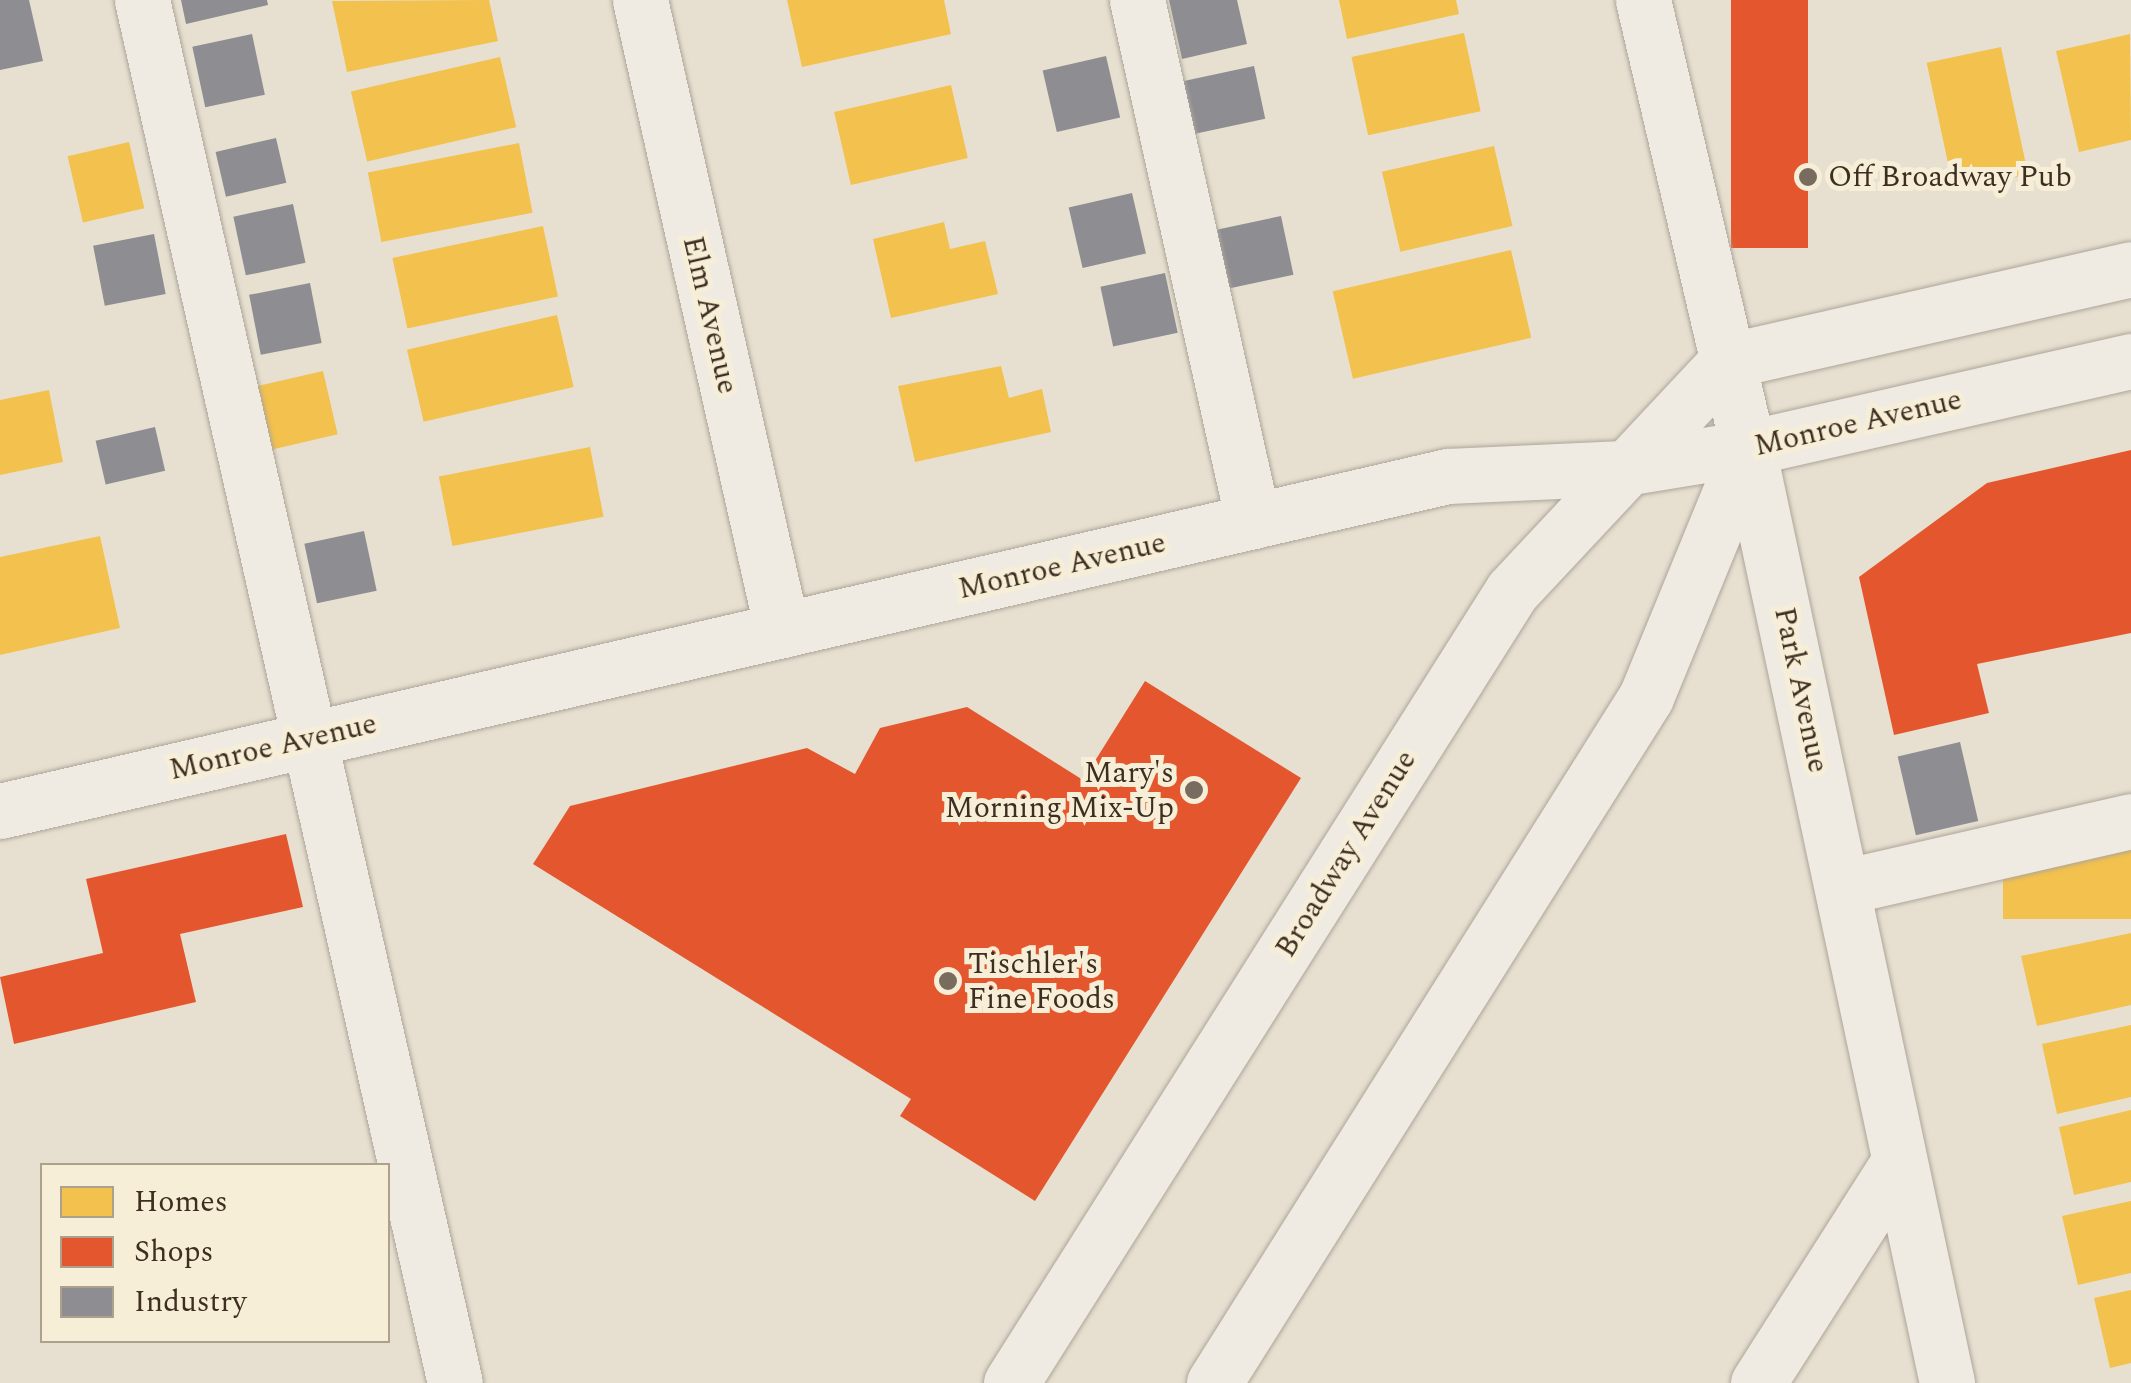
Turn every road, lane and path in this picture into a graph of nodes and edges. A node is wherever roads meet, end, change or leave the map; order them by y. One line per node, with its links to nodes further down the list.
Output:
1 (142, 0): 12 (street)
2 (640, 0): 11 (street, Elm Avenue)
3 (1137, 0): 10 (street)
4 (1643, 0): 6 (street, Park Avenue)
5 (2131, 269): 6 (street)
6 (1726, 361): 8 (street, Park Avenue); 9 (street, Broadway Avenue)
7 (2131, 361): 8 (street, Monroe Avenue)
8 (1748, 448): 9 (street, Monroe Avenue); 15 (street, Park Avenue); 19 (street)
9 (1624, 468): 10 (street, Monroe Avenue); 18 (street, Broadway Avenue)
10 (1254, 521): 11 (street, Monroe Avenue)
11 (782, 630): 12 (street, Monroe Avenue)
12 (309, 738): 13 (street, Monroe Avenue); 17 (street)
13 (0, 810)
14 (2131, 821): 15 (street)
15 (1844, 887): 16 (street, Park Avenue)
16 (1898, 1163): 20 (street); 21 (street, Park Avenue)
17 (455, 1383)
18 (1011, 1383)
19 (1214, 1383)
20 (1758, 1383)
21 (1947, 1383)

